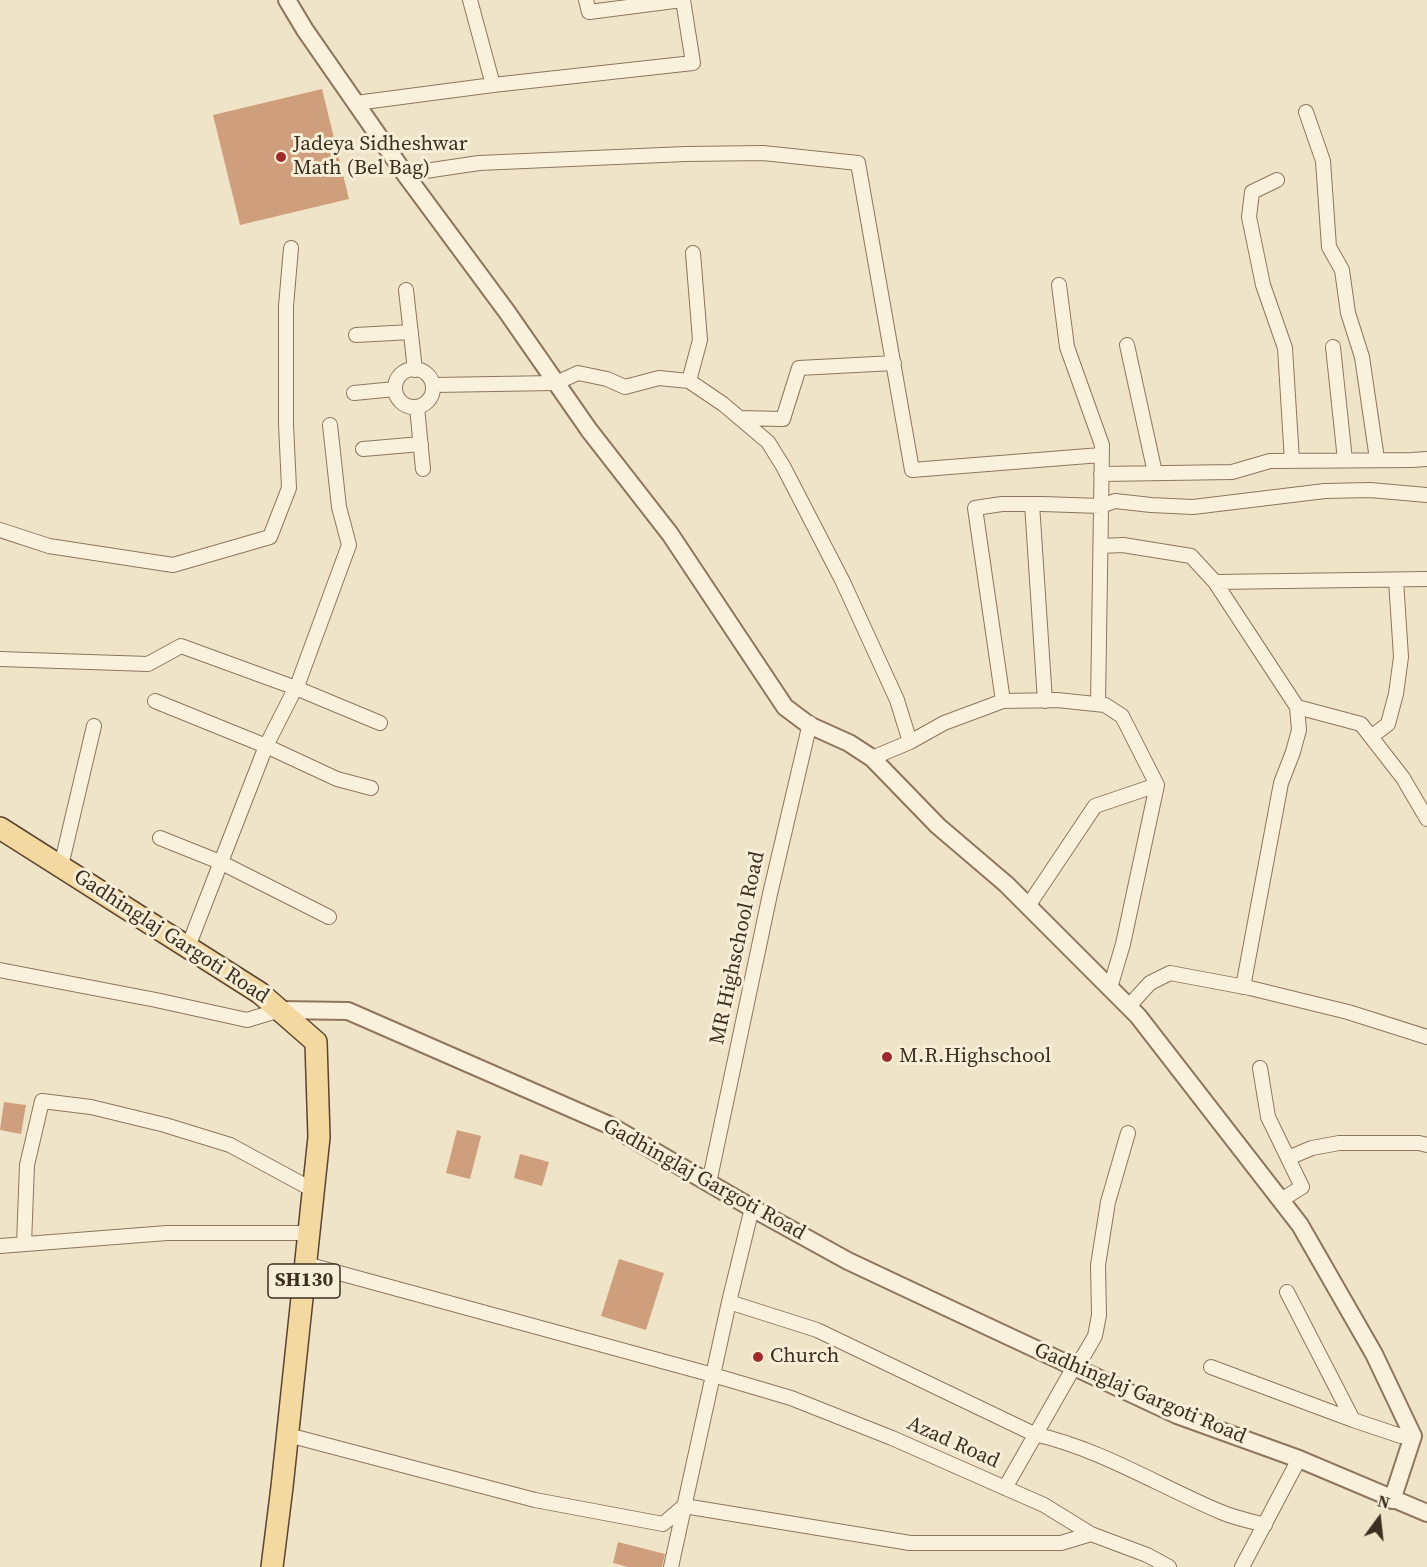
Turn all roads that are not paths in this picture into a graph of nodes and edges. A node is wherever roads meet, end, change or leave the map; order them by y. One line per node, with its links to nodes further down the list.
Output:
1 (287, 0): 6 (street)
2 (470, 0): 5 (street)
3 (586, 0): 4 (street)
4 (682, 0): 5 (street)
5 (493, 85): 6 (street)
6 (356, 104): 8 (street)
7 (1306, 112): 31 (street)
8 (405, 174): 18 (street); 21 (street)
9 (1277, 180): 33 (street)
10 (291, 248): 41 (street)
11 (693, 253): 20 (street)
12 (1059, 285): 30 (street)
13 (406, 290): 14 (street)
14 (411, 332): 15 (street); 19 (street)
15 (356, 335)
16 (1127, 345): 36 (street)
17 (1333, 347): 34 (street)
18 (894, 363): 26 (street); 30 (street)
19 (415, 370): 22 (street); 23 (street)
20 (689, 381): 21 (street); 26 (street)
21 (556, 383): 22 (street); 54 (street)
22 (433, 385): 25 (street)
23 (395, 389): 24 (street); 25 (street)
24 (354, 393)
25 (417, 407): 28 (street)
26 (740, 418): 57 (street)
27 (330, 425): 47 (street)
28 (421, 444): 29 (street); 35 (street)
29 (363, 449)
30 (1101, 455): 37 (street)
31 (1377, 459): 32 (street); 34 (street)
32 (1427, 459)
33 (1292, 460): 34 (street); 36 (street)
34 (1345, 460)
35 (423, 469)
36 (1155, 473): 37 (street)
37 (1101, 474): 40 (street)
38 (1427, 495): 40 (street)
39 (1032, 504): 40 (street); 49 (street); 50 (street)
40 (1101, 507): 42 (street)
41 (0, 530)
42 (1101, 546): 45 (street); 51 (street)
43 (1427, 579): 44 (street)
44 (1396, 580): 45 (street); 56 (street)
45 (1215, 582): 52 (street)
46 (0, 658): 47 (street)
47 (296, 688): 53 (street); 58 (street)
48 (155, 701): 58 (street)
49 (1003, 701): 50 (street); 57 (street)
50 (1045, 701): 51 (street)
51 (1098, 704): 60 (street)
52 (1297, 707): 56 (street); 71 (street)
53 (380, 723)
54 (809, 724): 59 (street); 80 (street, MR Highschool Road)
55 (94, 726): 66 (street)
56 (1371, 737): 62 (street)
57 (910, 742): 59 (street)
58 (266, 746): 61 (street); 65 (street)
59 (872, 758): 67 (street)
60 (1157, 785): 67 (street); 72 (street)
61 (371, 788)
62 (1427, 819)
63 (0, 828): 66 (main road, Gadhinglaj Gargoti Road / SH130)
64 (160, 838): 65 (street)
65 (220, 862): 68 (street); 69 (street)
66 (60, 866): 69 (main road, Gadhinglaj Gargoti Road / SH130)
67 (1028, 906): 72 (street)
68 (329, 916)
69 (188, 947): 74 (main road, Gadhinglaj Gargoti Road / SH130)
70 (0, 970): 74 (street)
71 (1243, 987): 73 (street); 75 (street)
72 (1110, 988): 73 (street)
73 (1129, 1006): 82 (street)
74 (280, 1010): 80 (street, Gadhinglaj Gargoti Road); 81 (main road, SH130)
75 (1427, 1037)
76 (1260, 1068): 79 (street)
77 (1128, 1133): 90 (street)
78 (1427, 1145): 79 (street)
79 (1288, 1158): 82 (street)
80 (709, 1183): 83 (street, Gadhinglaj Gargoti Road)
81 (313, 1190): 84 (main road, SH130); 85 (street)
82 (1281, 1200): 96 (street)
83 (752, 1208): 89 (street); 90 (street, Gadhinglaj Gargoti Road)
84 (309, 1233): 85 (street); 87 (main road, SH130)
85 (24, 1244): 86 (street)
86 (0, 1246)
87 (306, 1264): 92 (street, Azad Road); 95 (main road, SH130)
88 (1287, 1292): 93 (street)
89 (729, 1302): 92 (street); 94 (street)
90 (1074, 1367): 94 (street); 97 (street, Gadhinglaj Gargoti Road)
91 (1211, 1367): 93 (street)
92 (713, 1375): 98 (street, Azad Road); 100 (street)
93 (1353, 1420): 96 (street)
94 (1035, 1434): 98 (street); 102 (street)
95 (288, 1435): 100 (street); 104 (main road, SH130)
96 (1413, 1436): 99 (street)
97 (1299, 1459): 99 (street, Gadhinglaj Gargoti Road); 102 (street)
98 (1005, 1488): 103 (street, Azad Road)
99 (1392, 1500): 101 (street, Gadhinglaj Gargoti Road)
100 (684, 1506): 103 (street); 105 (street)
101 (1427, 1513)
102 (1265, 1525): 107 (street)
103 (1091, 1534): 106 (street, Azad Road)
104 (273, 1567)
105 (671, 1567)
106 (1168, 1567)
107 (1242, 1567)

